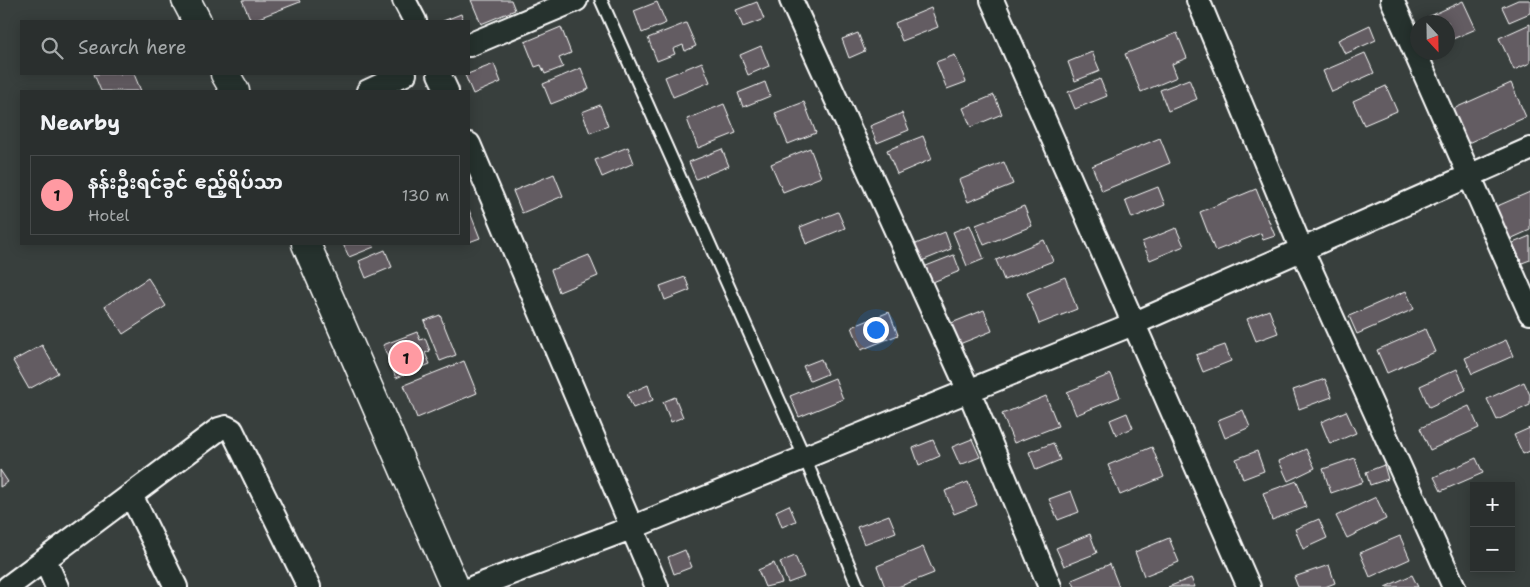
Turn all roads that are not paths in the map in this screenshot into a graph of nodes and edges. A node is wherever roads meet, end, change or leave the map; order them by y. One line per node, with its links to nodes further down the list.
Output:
1 (186, 0): 9 (main road)
2 (404, 0): 10 (street)
3 (576, 0): 11 (street)
4 (601, 0): 26 (lane)
5 (791, 0): 25 (street)
6 (992, 0): 24 (street)
7 (1198, 0): 22 (street)
8 (1392, 0): 20 (street)
9 (196, 20)
10 (414, 20)
11 (470, 46)
12 (226, 75): 15 (main road)
13 (403, 75): 16 (street)
14 (439, 75): 17 (street)
15 (234, 90)
16 (370, 90)
17 (447, 90)
18 (470, 146): 28 (street)
19 (1530, 148): 20 (street)
20 (1468, 176): 22 (street); 23 (street)
21 (306, 245): 34 (main road)
22 (1301, 248): 24 (street); 40 (street)
23 (1530, 314)
24 (1133, 324): 25 (street); 39 (street)
25 (968, 389): 26 (street); 38 (street)
26 (804, 456): 28 (street); 37 (lane)
27 (131, 495): 29 (street); 32 (street); 33 (street)
28 (631, 528): 35 (street); 36 (street)
29 (45, 560): 30 (street); 31 (street)
30 (8, 587)
31 (57, 587)
32 (176, 587)
33 (309, 587)
34 (455, 587)
35 (474, 587)
36 (657, 587)
37 (858, 587)
38 (1050, 587)
39 (1249, 587)
40 (1454, 587)

